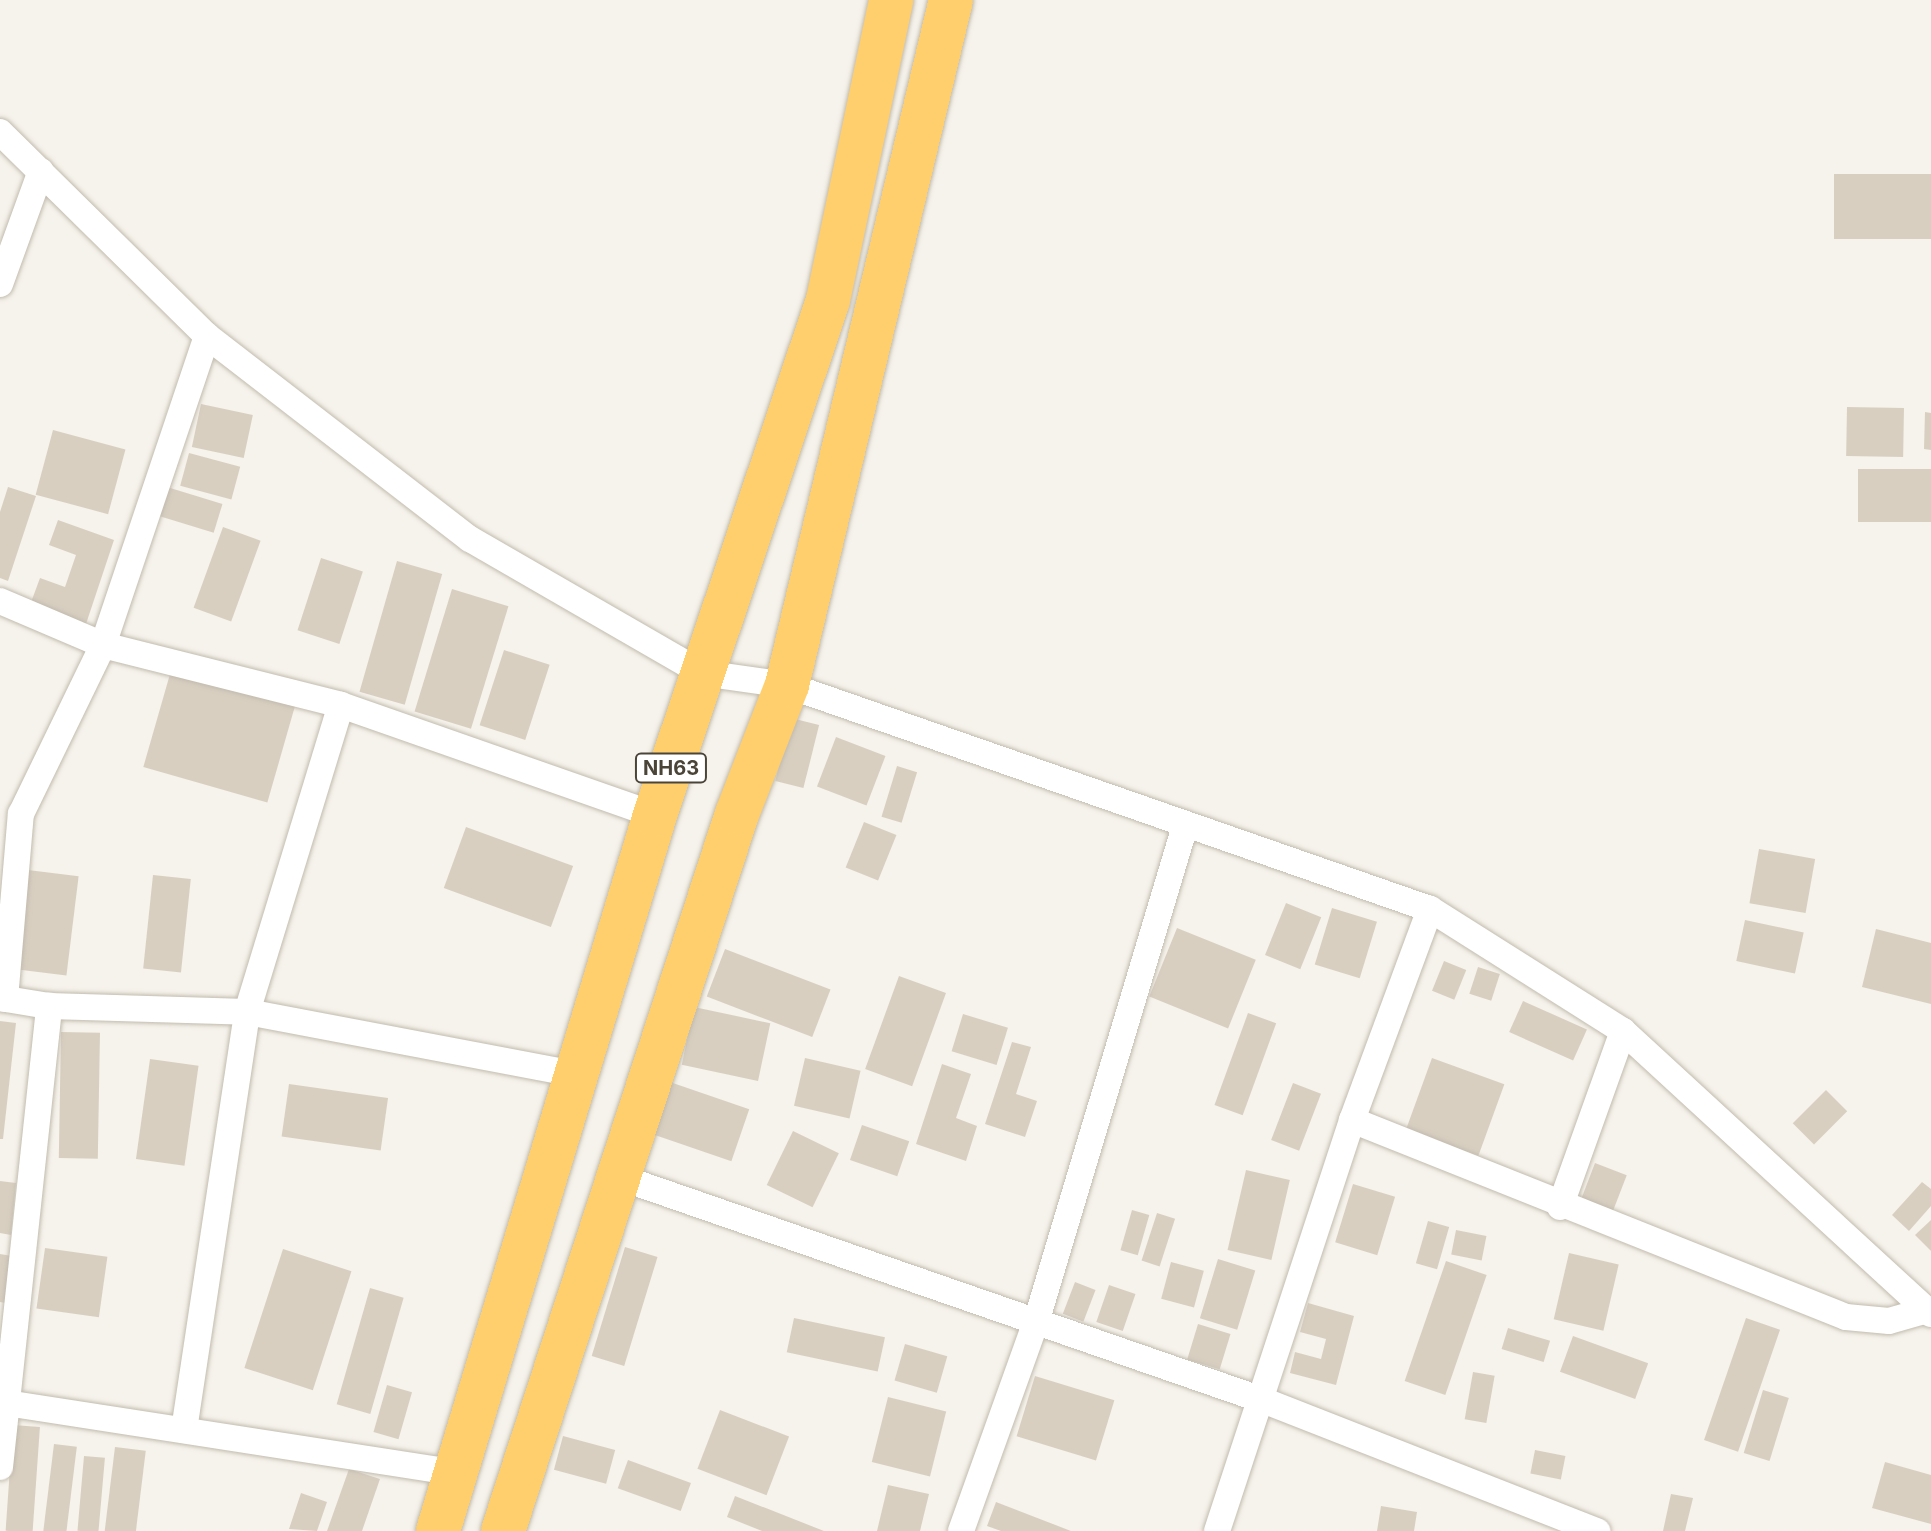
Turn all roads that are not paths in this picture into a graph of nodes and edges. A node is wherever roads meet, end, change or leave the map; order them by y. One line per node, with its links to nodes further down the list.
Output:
1 (891, 0): 9 (highway, NH63)
2 (951, 0): 10 (highway)
3 (0, 132): 4 (street)
4 (41, 171): 5 (street); 6 (street)
5 (0, 284)
6 (207, 336): 8 (street); 9 (street)
7 (0, 601): 8 (street)
8 (103, 645): 11 (street); 15 (street)
9 (702, 673): 10 (street); 12 (highway, NH63)
10 (787, 685): 13 (street); 21 (highway)
11 (341, 705): 12 (street); 17 (street)
12 (655, 815): 19 (highway, NH63)
13 (1185, 826): 14 (street); 24 (street)
14 (1430, 909): 18 (street); 20 (street)
15 (2, 998): 16 (street)
16 (49, 1006): 17 (street); 26 (street)
17 (247, 1012): 19 (street); 27 (street)
18 (1623, 1031): 22 (street); 23 (street)
19 (575, 1074): 29 (highway, NH63)
20 (1352, 1120): 22 (street); 25 (street)
21 (619, 1177): 24 (street); 31 (highway)
22 (1560, 1207): 23 (street)
23 (1929, 1312)
24 (1037, 1319): 25 (street); 32 (street)
25 (1265, 1401): 33 (street); 34 (street)
26 (5, 1402): 27 (street); 28 (street)
27 (184, 1430): 29 (street)
28 (0, 1467)
29 (453, 1472): 30 (highway, NH63)
30 (438, 1531)
31 (503, 1531)
32 (961, 1531)
33 (1217, 1531)
34 (1597, 1531)

